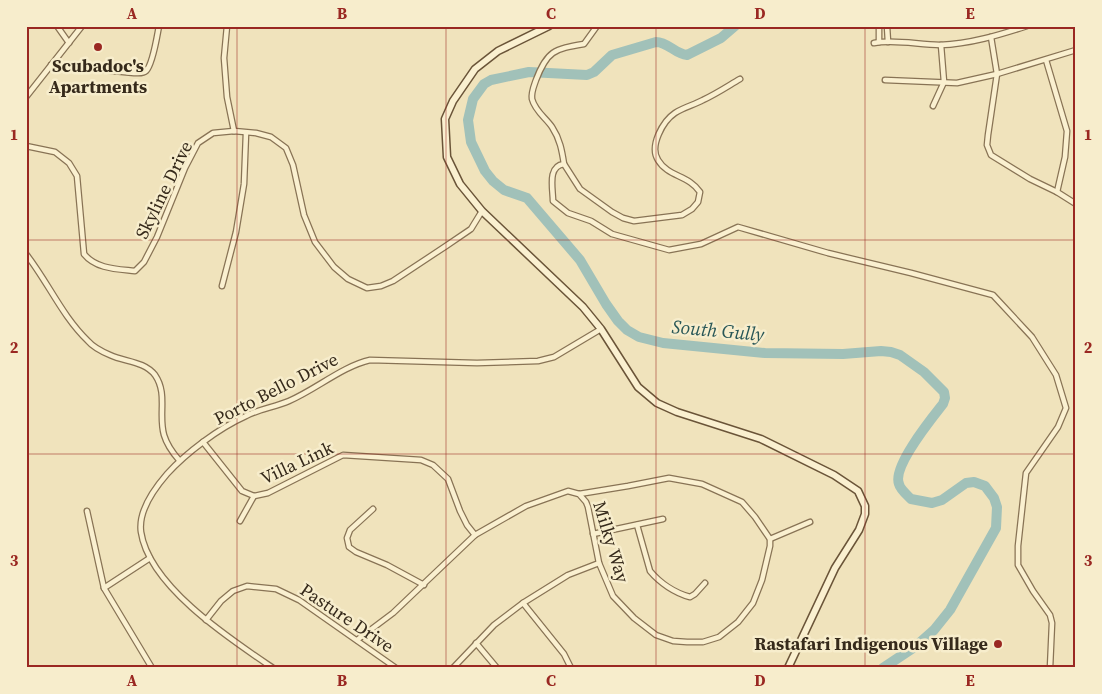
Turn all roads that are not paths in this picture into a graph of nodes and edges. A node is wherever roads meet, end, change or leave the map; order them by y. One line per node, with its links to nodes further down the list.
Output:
1 (57, 26): 12 (street)
2 (82, 26): 12 (street)
3 (159, 26): 16 (street)
4 (227, 26): 23 (street)
5 (549, 26): 29 (main road)
6 (597, 26): 26 (street)
7 (879, 26): 11 (street)
8 (887, 26): 11 (street)
9 (1027, 26): 10 (street)
10 (991, 37): 13 (street); 17 (street)
11 (888, 42): 13 (street)
12 (69, 43): 16 (street)
13 (942, 45): 20 (street)
14 (1076, 50): 15 (street)
15 (1046, 60): 17 (street); 27 (street)
16 (51, 65): 21 (street)
17 (997, 74): 20 (street); 27 (street)
18 (740, 79): 26 (street)
19 (885, 80): 20 (street)
20 (944, 82): 22 (street)
21 (26, 97)
22 (933, 106)
23 (234, 131): 24 (street, Skyline Drive); 25 (street, Skyline Drive)
24 (246, 133): 29 (street, Skyline Drive); 31 (street)
25 (26, 146)
26 (564, 164): 62 (street)
27 (1057, 192): 28 (street)
28 (1076, 204)
29 (482, 211): 32 (main road)
30 (26, 254): 34 (street)
31 (222, 286)
32 (601, 329): 33 (street, Porto Bello Drive); 61 (main road)
33 (203, 442): 34 (street, Porto Bello Drive); 36 (street, Villa Link)
34 (179, 460): 46 (street, Porto Bello Drive)
35 (579, 494): 43 (street, Milky Way); 44 (street, Milky Way); 45 (street, Milky Way)
36 (254, 496): 40 (street); 44 (street, Villa Link)
37 (374, 509): 49 (street)
38 (87, 511): 50 (street)
39 (664, 519): 42 (street)
40 (240, 521)
41 (810, 522): 45 (street)
42 (637, 525): 43 (street); 48 (street)
43 (593, 534): 47 (street, Milky Way)
44 (475, 536): 49 (street, Milky Way)
45 (770, 539): 47 (street, Milky Way)
46 (150, 558): 50 (street); 52 (street, Porto Bello Drive)
47 (599, 563): 51 (street)
48 (705, 582)
49 (424, 585): 53 (street, Milky Way)
50 (104, 588): 55 (street)
51 (523, 603): 54 (street); 60 (street)
52 (206, 620): 53 (street, Pasture Drive); 56 (street, Porto Bello Drive)
53 (357, 640): 57 (street, Pasture Drive)
54 (476, 644): 58 (street); 59 (street)
55 (152, 668)
56 (273, 668)
57 (396, 668)
58 (453, 668)
59 (497, 668)
60 (572, 668)
61 (788, 668)
62 (1050, 668)

